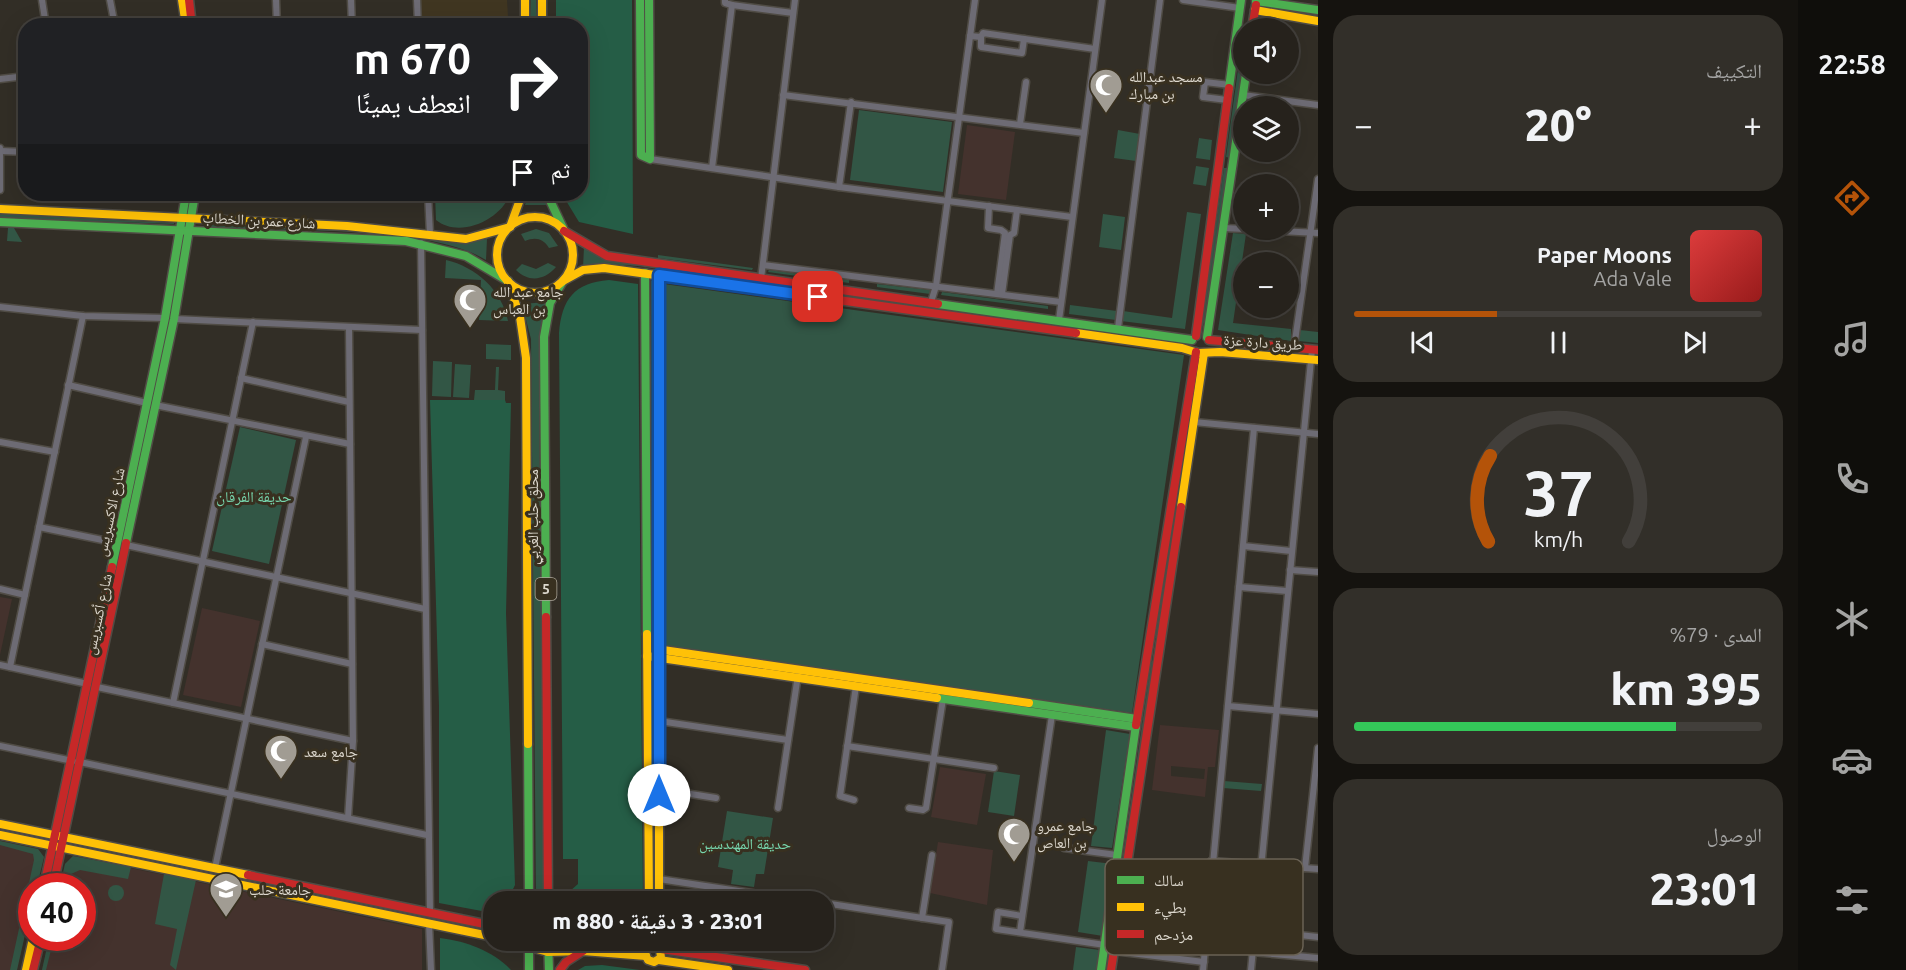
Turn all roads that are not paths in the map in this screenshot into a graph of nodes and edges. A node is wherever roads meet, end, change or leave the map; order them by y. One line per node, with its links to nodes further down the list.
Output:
1 (42, 0): 24 (street)
2 (110, 0): 25 (street)
3 (182, 0): 26 (main road)
4 (189, 0): 27 (main road)
5 (276, 0): 28 (street)
6 (351, 0): 29 (street)
7 (417, 0): 30 (street)
8 (525, 0): 31 (main road)
9 (542, 0): 32 (main road)
10 (640, 0): 54 (main road)
11 (649, 0): 54 (main road)
12 (725, 0): 20 (street)
13 (795, 0): 23 (street)
14 (975, 0): 35 (street)
15 (1102, 0): 38 (street)
16 (1160, 0): 100 (street)
17 (1183, 0): 19 (street)
18 (1256, 0): 21 (main road); 22 (main road)
19 (1240, 4): 43 (main road)
20 (732, 5): 23 (street); 57 (street)
21 (1255, 10): 33 (main road); 34 (main road)
22 (1318, 10)
23 (793, 14): 44 (street)
24 (45, 18)
25 (113, 18)
26 (185, 18)
27 (191, 18)
28 (277, 18)
29 (352, 18)
30 (418, 18)
31 (525, 18)
32 (542, 18)
33 (1254, 18)
34 (1318, 21)
35 (970, 36): 36 (street); 49 (street)
36 (981, 37): 37 (street); 37 (street)
37 (1024, 39): 38 (street)
38 (1095, 49): 51 (street)
39 (18, 77): 40 (street)
40 (0, 79)
41 (1026, 82): 50 (street)
42 (1245, 84): 45 (main road)
43 (1230, 85): 46 (main road); 46 (street)
44 (783, 95): 47 (street); 58 (street)
45 (1243, 95): 48 (street); 56 (main road)
46 (1227, 100): 55 (main road)
47 (851, 102): 49 (street); 60 (street)
48 (1318, 105)
49 (960, 116): 50 (street); 67 (street)
50 (1020, 124): 51 (street)
51 (1084, 133): 71 (street)
52 (0, 150): 53 (street); 61 (street)
53 (18, 151)
54 (650, 159): 57 (street)
55 (1221, 162): 56 (main road); 102 (main road)
56 (1233, 164): 75 (main road)
57 (712, 168): 58 (street)
58 (773, 177): 60 (street); 84 (street)
59 (1318, 179): 81 (street)
60 (839, 188): 67 (street)
61 (0, 190)
62 (187, 201): 72 (main road)
63 (193, 201): 72 (main road)
64 (428, 201): 82 (street)
65 (519, 201): 74 (main road)
66 (550, 201): 79 (main road)
67 (948, 201): 68 (street); 90 (street)
68 (989, 206): 70 (street); 91 (street)
69 (0, 208): 72 (main road, شارع عمر بن الخطاب)
70 (1017, 210): 71 (street); 91 (street)
71 (1072, 218): 93 (street)
72 (188, 219): 77 (main road); 78 (main road); 82 (main road, شارع عمر بن الخطاب)
73 (0, 223): 77 (main road, شارع عمر بن الخطاب)
74 (510, 227): 79 (main road); 82 (main road, شارع عمر بن الخطاب); 88 (main road)
75 (1224, 228): 76 (street); 103 (main road)
76 (1233, 228)
77 (181, 230): 78 (main road, شارع عمر بن الخطاب); 96 (main road)
78 (191, 230): 83 (main road, شارع عمر بن الخطاب); 96 (main road)
79 (564, 231): 87 (main road); 89 (main road)
80 (1299, 232): 81 (street)
81 (1315, 233): 104 (street)
82 (430, 234)
83 (421, 243): 88 (main road, شارع عمر بن الخطاب); 101 (street)
84 (763, 265): 87 (street); 90 (street)
85 (645, 273): 86 (main road, طريق دارة عزة); 89 (main road, طريق دارة عزة); 137 (main road)
86 (659, 275): 105 (main road, طريق دارة عزة); 138 (main road)
87 (761, 279): 92 (main road)
88 (508, 281): 89 (main road); 191 (main road, محلق حلب الغربي / 5)
89 (563, 281): 194 (main road, محلق حلب الغربي / 5)
90 (936, 286): 91 (street); 92 (street)
91 (999, 294): 93 (street)
92 (931, 302): 97 (main road)
93 (1061, 302): 97 (street)
94 (0, 308): 95 (street)
95 (83, 316): 96 (street); 108 (street)
96 (170, 318): 98 (street); 110 (main road)
97 (1059, 320): 100 (main road)
98 (253, 322): 99 (street); 107 (street)
99 (349, 328): 101 (street); 109 (street)
100 (1118, 328): 102 (main road)
101 (422, 330): 133 (street)
102 (1194, 338): 103 (main road); 105 (main road)
103 (1208, 338): 104 (main road); 105 (main road)
104 (1294, 348): 106 (main road)
105 (1200, 352): 106 (main road, طريق دارة عزة); 112 (main road); 135 (main road)
106 (1315, 355): 114 (street)
107 (241, 378): 109 (street); 111 (street)
108 (68, 385): 110 (street); 119 (street)
109 (350, 402): 118 (street)
110 (151, 404): 111 (street); 121 (main road, شارع أكسبريس)
111 (232, 420): 116 (street); 124 (street)
112 (1194, 423): 113 (street); 136 (main road)
113 (1254, 428): 114 (street); 122 (street)
114 (1303, 432): 115 (street); 123 (street)
115 (1318, 434)
116 (306, 437): 118 (street); 127 (street)
117 (0, 442): 119 (street)
118 (350, 444): 131 (street)
119 (55, 452): 120 (street)
120 (39, 527): 121 (street); 132 (street)
121 (122, 544): 124 (street); 144 (main road, شارع أكسبريس)
122 (1243, 546): 123 (street); 128 (street)
123 (1291, 551): 125 (street)
124 (203, 561): 127 (street); 146 (street)
125 (1290, 570): 126 (street); 130 (street)
126 (1318, 572)
127 (276, 577): 131 (street); 134 (street)
128 (1239, 587): 130 (street); 147 (street)
129 (0, 589): 132 (street)
130 (1287, 591): 148 (street)
131 (351, 593): 133 (street); 139 (street)
132 (25, 595): 141 (street)
133 (425, 609): 175 (street)
134 (262, 644): 139 (street); 151 (street)
135 (1147, 648): 136 (main road); 153 (main road)
136 (1158, 650): 182 (main road)
137 (647, 652): 138 (main road); 159 (main road)
138 (659, 653): 142 (main road); 152 (main road)
139 (352, 664): 155 (street)
140 (0, 665): 141 (street)
141 (10, 668): 144 (street)
142 (798, 674): 143 (main road); 154 (street)
143 (856, 682): 145 (main road); 157 (street)
144 (92, 686): 146 (street); 162 (main road, شارع أكسبريس)
145 (944, 695): 149 (main road); 161 (street)
146 (173, 703): 151 (street)
147 (1228, 706): 148 (street); 183 (street)
148 (1276, 710): 150 (street); 184 (street)
149 (1052, 711): 153 (main road); 200 (street)
150 (1318, 714)
151 (246, 718): 155 (street); 165 (street)
152 (659, 721): 154 (street); 160 (main road)
153 (1136, 723): 180 (main road)
154 (788, 740): 168 (street)
155 (353, 741): 170 (street)
156 (0, 746): 162 (street)
157 (847, 746): 161 (street); 167 (street)
158 (1318, 748): 185 (street)
159 (648, 754): 160 (main road); 172 (main road)
160 (659, 755): 164 (main road)
161 (934, 759): 163 (street); 169 (street)
162 (76, 762): 165 (street); 176 (main road)
163 (994, 768)
164 (659, 789): 166 (street); 173 (main road)
165 (230, 794): 170 (street); 186 (street)
166 (716, 798)
167 (854, 800)
168 (778, 808)
169 (909, 808)
170 (348, 818): 175 (street)
171 (0, 824): 176 (main road)
172 (648, 831): 173 (main road); 195 (main road)
173 (659, 831): 190 (main road)
174 (0, 835): 177 (main road)
175 (427, 835): 199 (street)
176 (60, 836): 177 (main road); 186 (main road)
177 (57, 846): 188 (main road); 189 (main road); 202 (main road)
178 (1064, 848): 180 (street)
179 (932, 855): 201 (street)
180 (1117, 855): 181 (main road)
181 (1116, 859)
182 (1127, 859)
183 (1211, 859)
184 (1261, 859)
185 (1305, 867): 187 (street)
186 (215, 868): 199 (main road)
187 (1318, 869)
188 (48, 873)
189 (54, 873)
190 (659, 879): 196 (main road); 197 (street)
191 (530, 886): 192 (main road); 193 (main road, محلق حلب الغربي / 5)
192 (528, 891)
193 (530, 891)
194 (549, 891)
195 (649, 891)
196 (659, 891)
197 (738, 891)
198 (834, 905): 201 (street)
199 (430, 912): 203 (main road)
200 (1022, 916): 204 (street); 204 (street)
201 (922, 918): 233 (street)
202 (429, 923): 205 (main road); 227 (street)
203 (483, 924)
204 (1020, 932): 208 (street)
205 (483, 935)
206 (1303, 935): 207 (street)
207 (1318, 937)
208 (1105, 945): 234 (main road)
209 (30, 951): 225 (main road)
210 (38, 951): 226 (main road)
211 (529, 951): 228 (main road)
212 (583, 951): 215 (main road); 230 (main road)
213 (648, 951): 224 (main road)
214 (688, 951): 222 (main road)
215 (548, 952): 229 (main road)
216 (1113, 955): 235 (main road)
217 (1147, 955): 223 (street)
218 (1204, 955): 223 (street)
219 (1252, 955): 237 (street)
220 (1285, 955): 221 (street)
221 (1318, 958)
222 (733, 959): 231 (main road); 232 (main road)
223 (1204, 962): 236 (street)
224 (658, 964): 231 (main road)
225 (26, 970)
226 (33, 970)
227 (431, 970)
228 (529, 970)
229 (549, 970)
230 (560, 970)
231 (729, 970)
232 (805, 970)
233 (942, 970)
234 (1101, 970)
235 (1111, 970)
236 (1203, 970)
237 (1251, 970)

